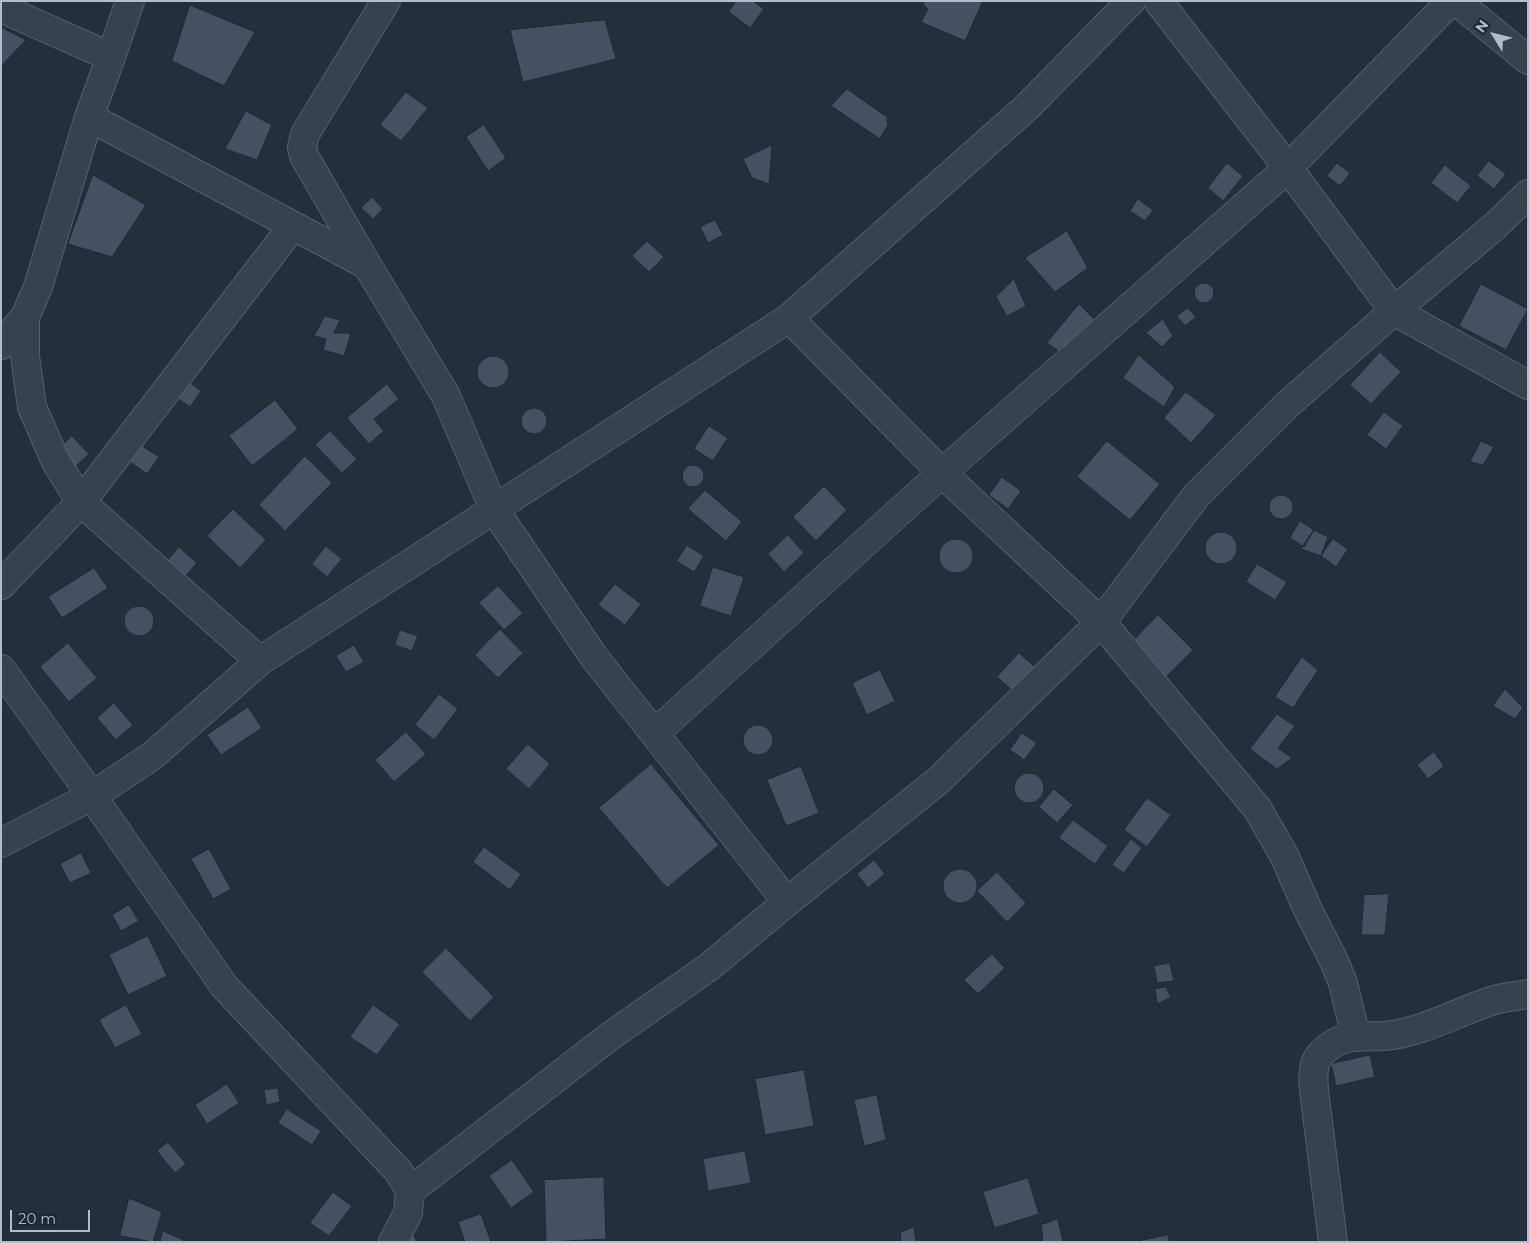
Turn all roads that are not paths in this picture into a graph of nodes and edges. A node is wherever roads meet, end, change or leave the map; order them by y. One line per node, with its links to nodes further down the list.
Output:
1 (130, 1): 8 (street)
2 (386, 1): 14 (street)
3 (1131, 1): 17 (street)
4 (1158, 1): 11 (street)
5 (1451, 1): 11 (street)
6 (1456, 1): 9 (street)
7 (1, 8): 8 (street)
8 (111, 57): 10 (street)
9 (1528, 60)
10 (88, 117): 13 (street); 16 (street)
11 (1288, 168): 15 (street); 20 (street)
12 (1528, 194): 15 (street)
13 (292, 227): 14 (street); 21 (street)
14 (366, 265): 22 (street)
15 (1394, 311): 19 (street); 24 (street)
16 (25, 317): 18 (street); 21 (street)
17 (789, 318): 20 (street); 22 (street)
18 (1, 345)
19 (1528, 385)
20 (942, 473): 24 (street); 27 (street)
21 (81, 502): 23 (street); 25 (street)
22 (494, 509): 25 (street); 27 (street)
23 (1, 585)
24 (1101, 622): 30 (street); 32 (street)
25 (260, 661): 28 (street)
26 (1, 669): 28 (street)
27 (655, 733): 30 (street)
28 (92, 796): 29 (street); 33 (street)
29 (1, 843)
30 (787, 902): 33 (street)
31 (1528, 994): 32 (street)
32 (1360, 1035): 35 (street)
33 (410, 1191): 34 (street)
34 (393, 1242)
35 (1333, 1242)

